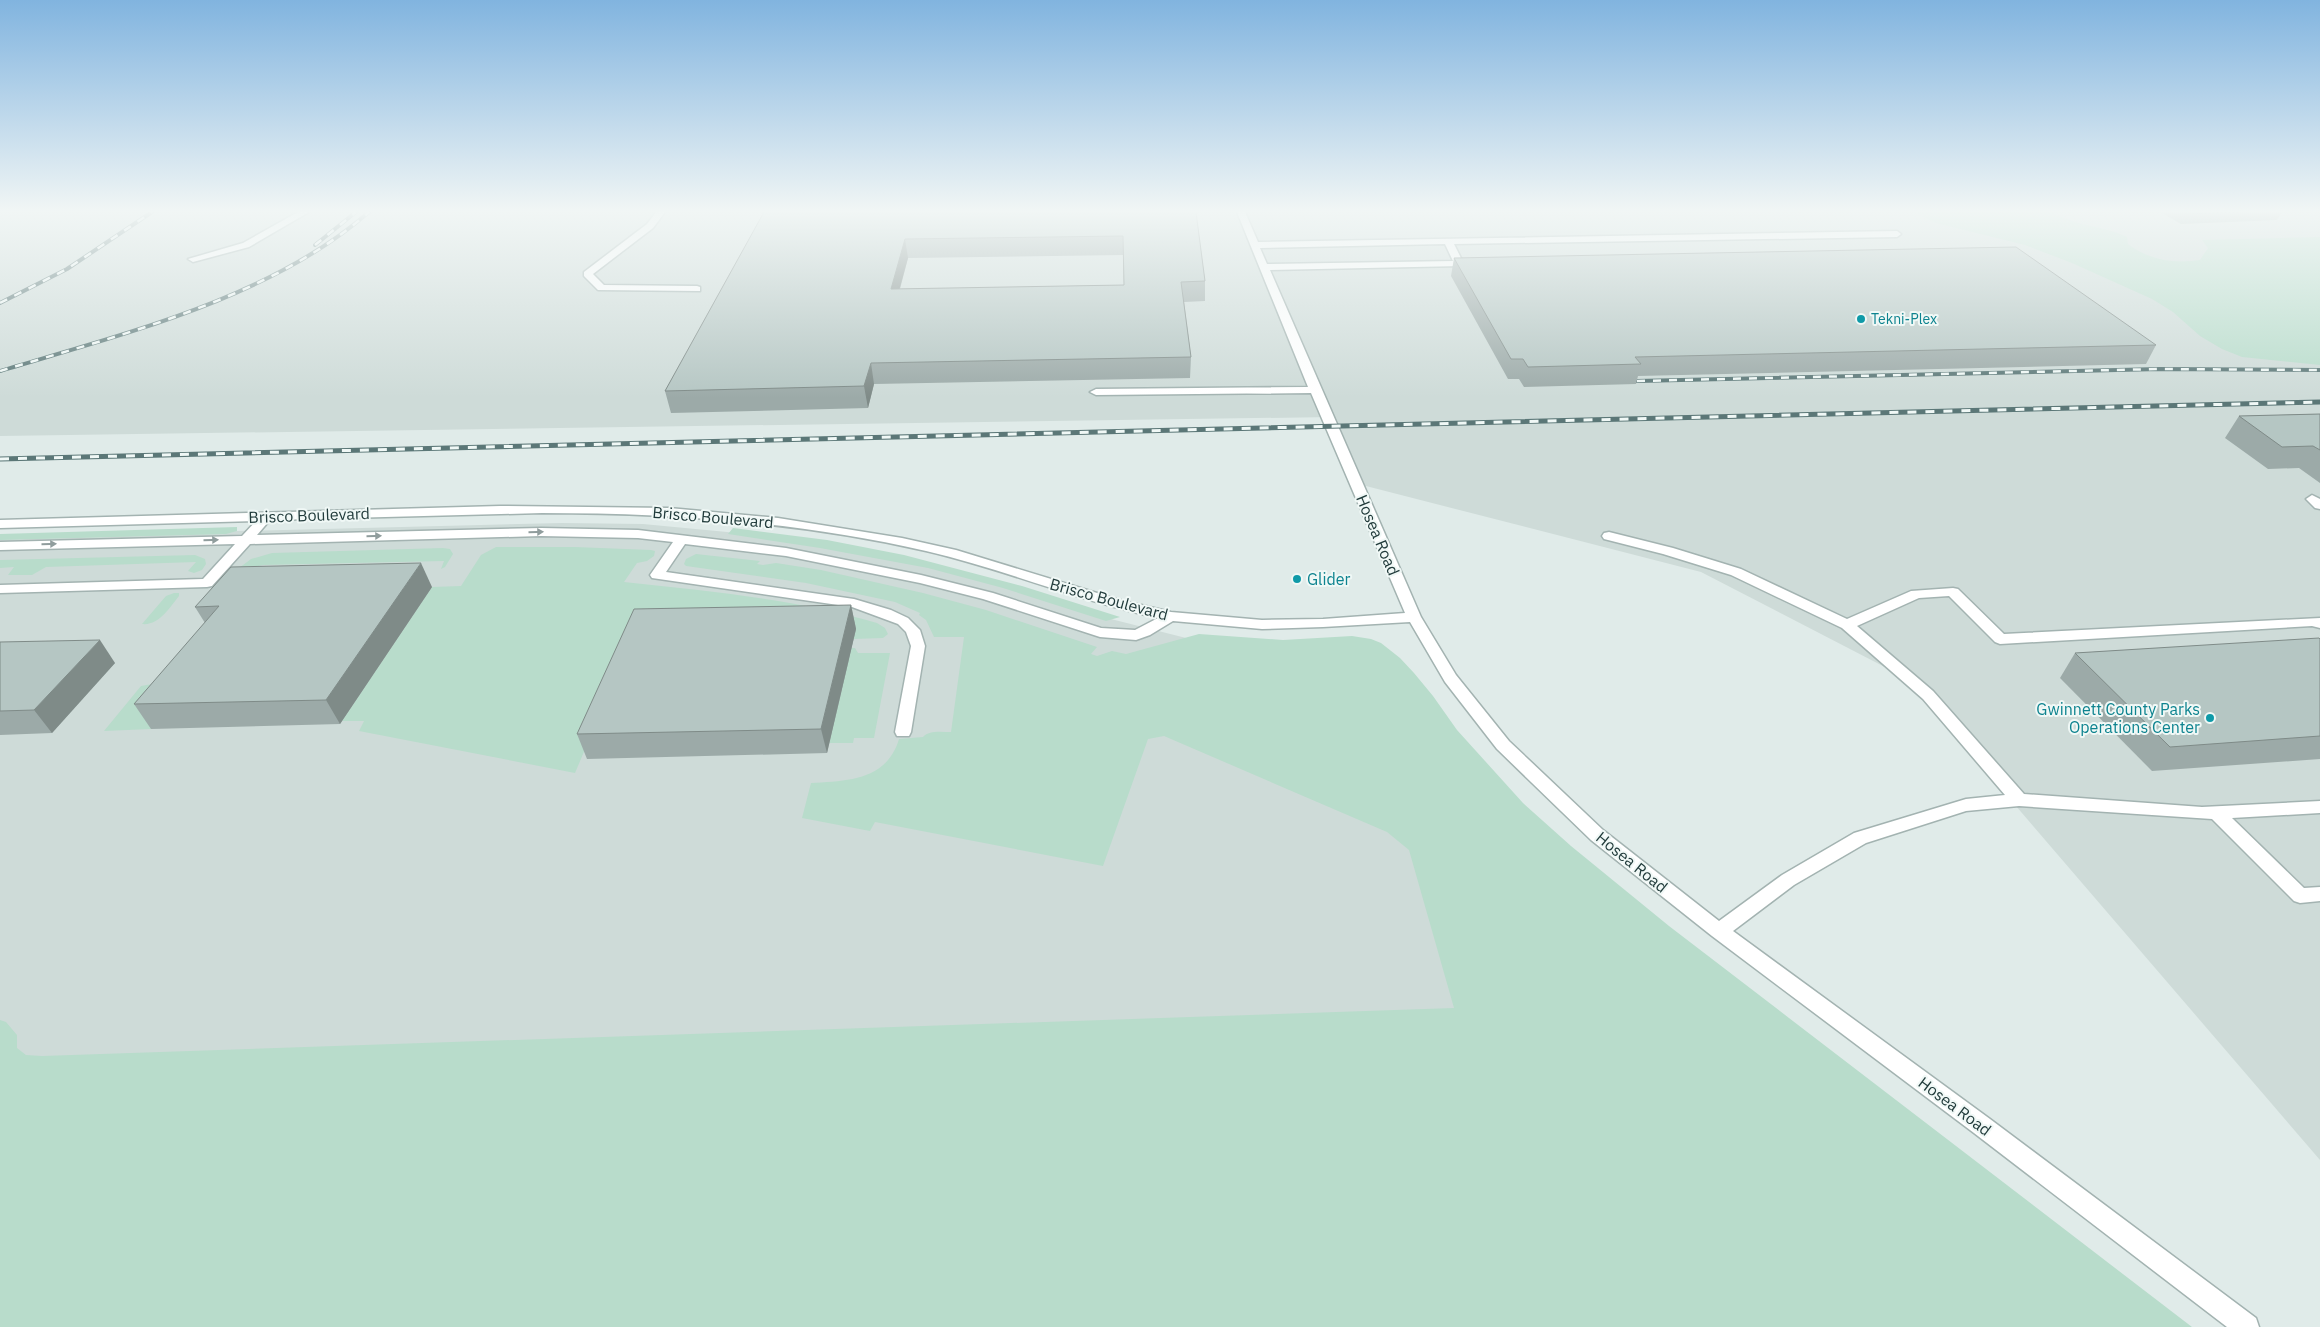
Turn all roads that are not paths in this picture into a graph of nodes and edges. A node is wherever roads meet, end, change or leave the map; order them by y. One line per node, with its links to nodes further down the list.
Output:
1 (587, 274): 3 (street)
2 (1267, 274): 4 (street, Hosea Road)
3 (697, 288)
4 (1316, 390): 5 (street); 14 (street, Hosea Road)
5 (1096, 392)
6 (267, 516): 7 (street, Brisco Boulevard); 9 (street); 13 (street, Brisco Boulevard)
7 (0, 524)
8 (1609, 536): 16 (street)
9 (248, 539): 10 (street, one-way to 10); 11 (street, one-way to 9); 12 (street)
10 (681, 540): 13 (street); 17 (street)
11 (0, 546)
12 (0, 589)
13 (1171, 616): 14 (street, Brisco Boulevard)
14 (1414, 617): 22 (street, Hosea Road)
15 (2320, 624): 16 (street)
16 (1847, 626): 18 (street)
17 (903, 732)
18 (2019, 800): 20 (street); 22 (street)
19 (2320, 807): 20 (street)
20 (2216, 812): 21 (street)
21 (2320, 894)
22 (1719, 931): 23 (street, Hosea Road)
23 (2247, 1327)

